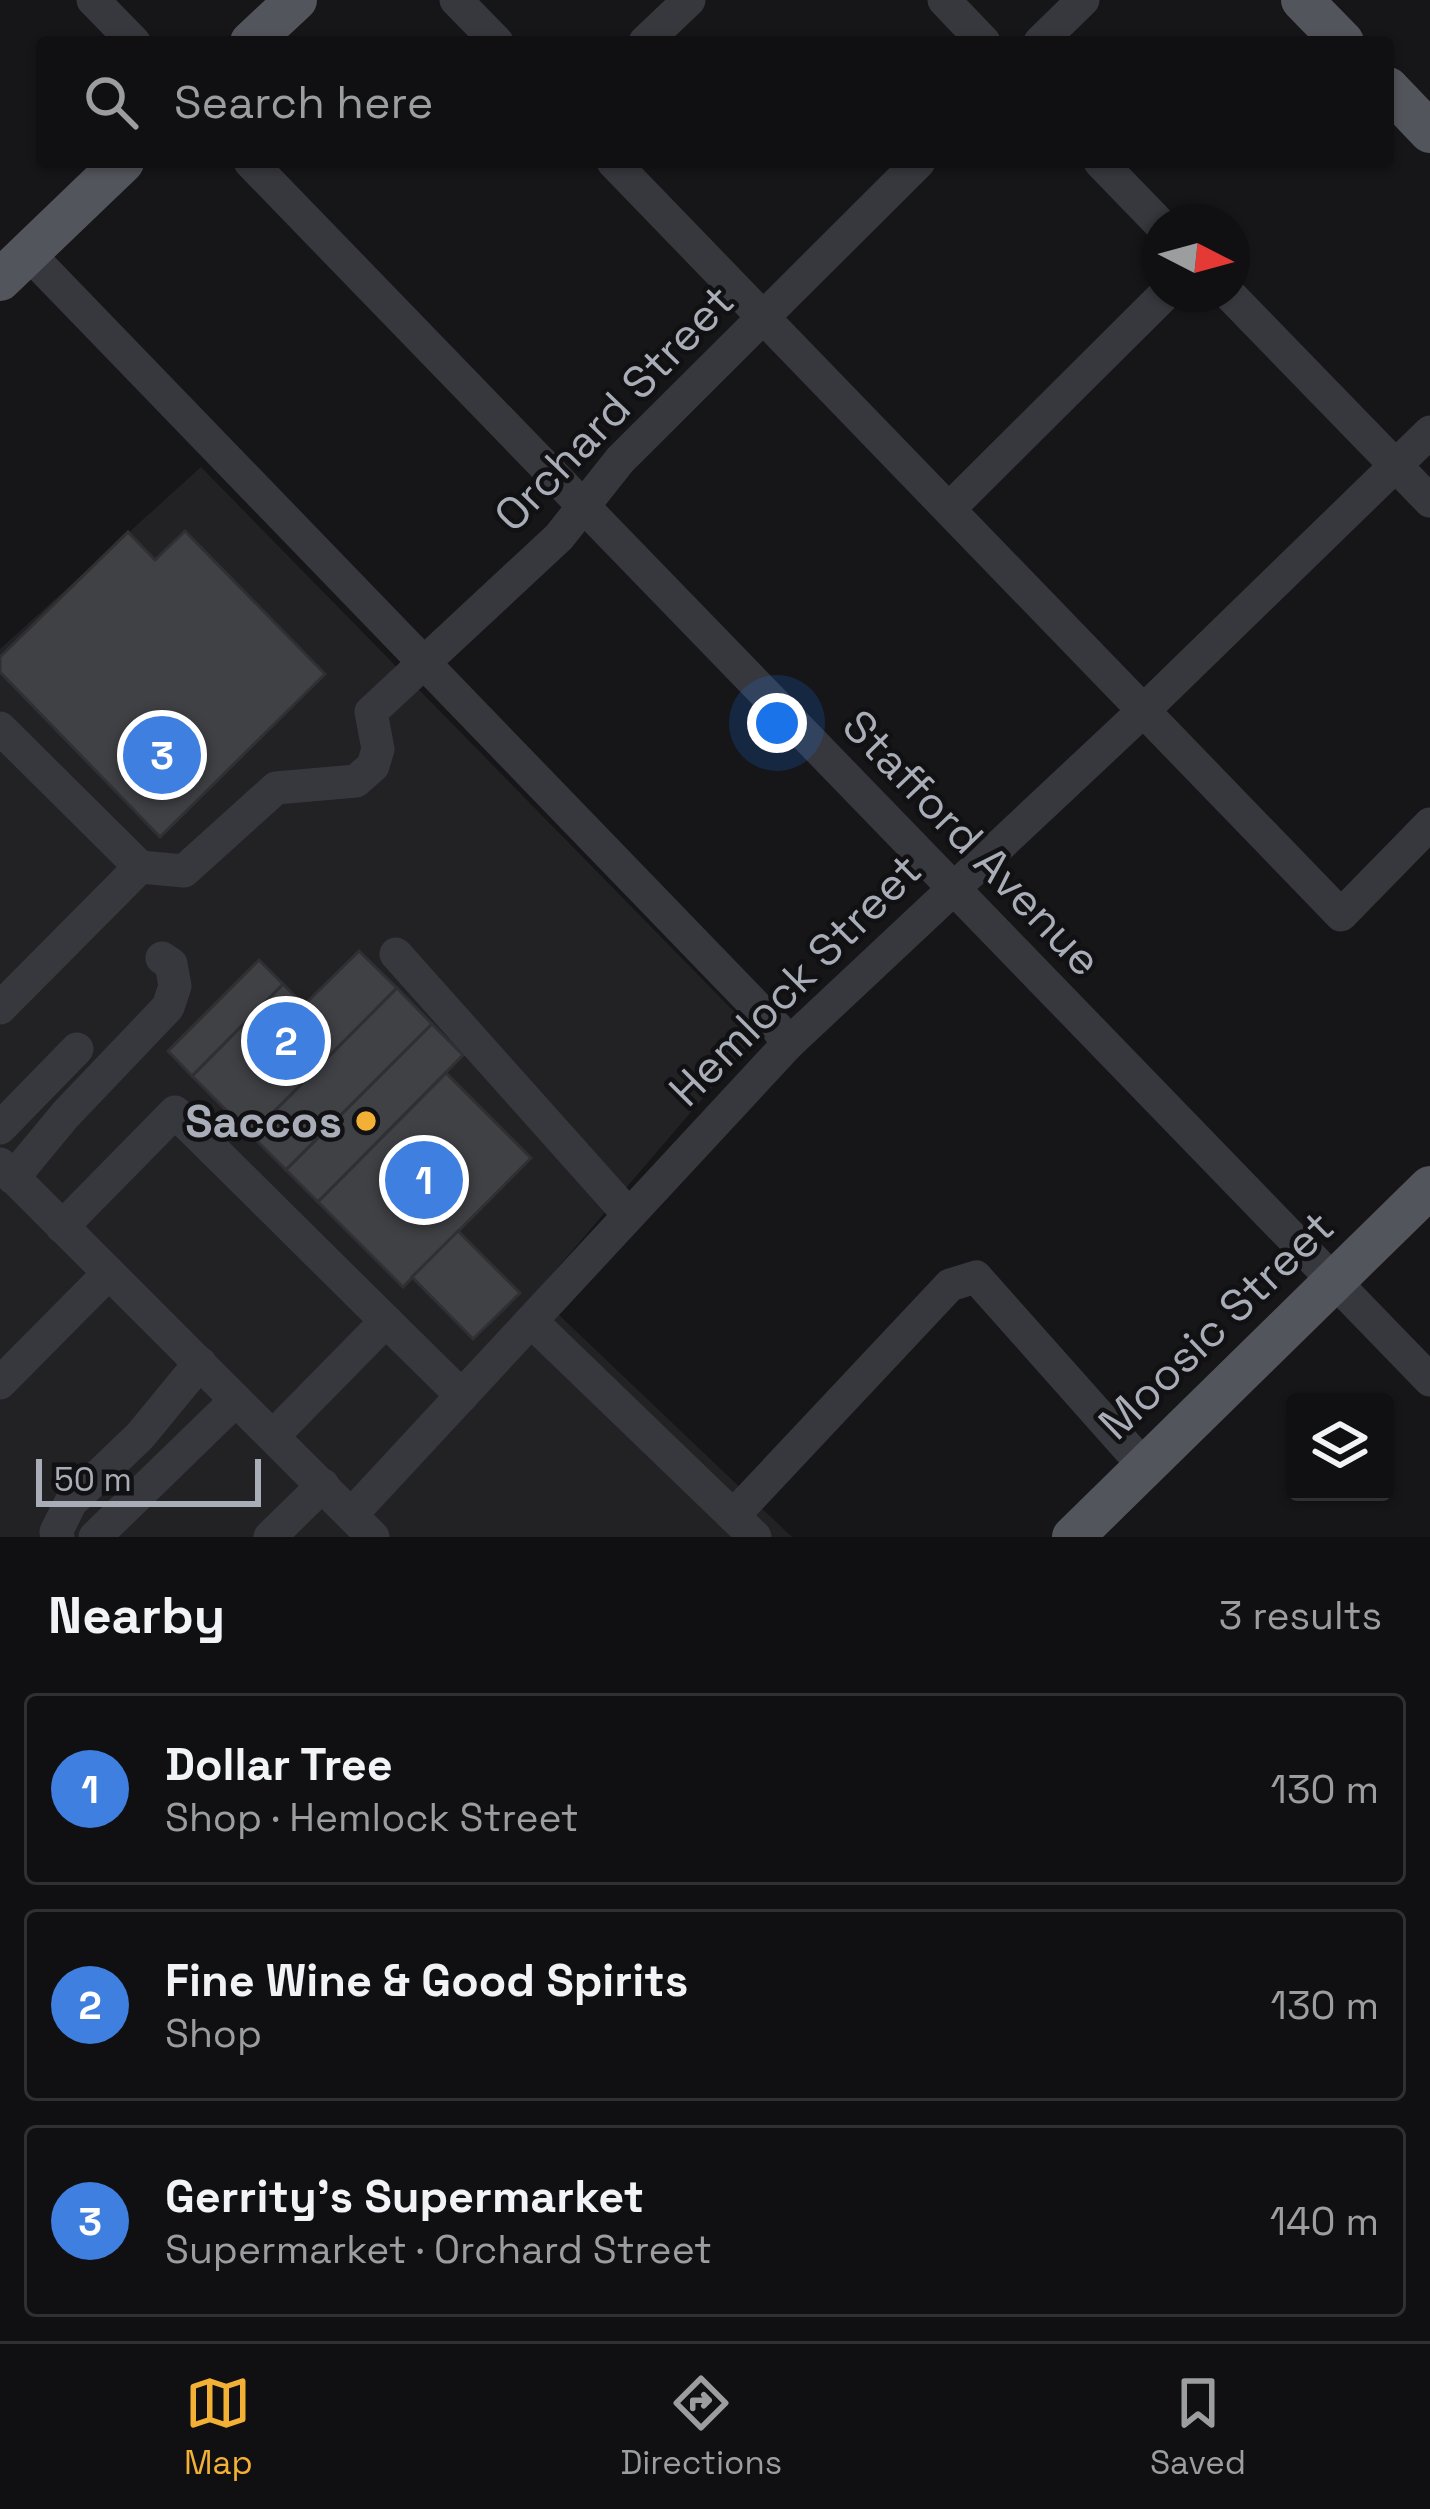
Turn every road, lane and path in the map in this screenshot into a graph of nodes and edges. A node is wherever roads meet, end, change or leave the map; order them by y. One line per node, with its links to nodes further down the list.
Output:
1 (93, 0): 8 (street)
2 (296, 0): 9 (main road)
3 (456, 0): 10 (street)
4 (689, 0): 11 (street)
5 (944, 0): 12 (street)
6 (1083, 0): 13 (street)
7 (1302, 0): 14 (main road)
8 (128, 36)
9 (257, 36)
10 (491, 36)
11 (651, 36)
12 (978, 36)
13 (1046, 36)
14 (1337, 36)
15 (1394, 94): 16 (main road)
16 (1430, 132)
17 (117, 168): 23 (main road)
18 (256, 168): 30 (street, Stafford Avenue)
19 (619, 168): 26 (street)
20 (913, 168): 26 (street, Orchard Street)
21 (1106, 168): 22 (street)
22 (1142, 205)
23 (7, 272): 32 (street)
24 (1147, 312): 31 (street)
25 (1246, 312): 28 (street)
26 (761, 319): 30 (street, Orchard Street); 31 (street)
27 (1430, 432): 28 (street, Hemlock Street)
28 (1396, 464): 29 (street); 33 (street, Hemlock Street)
29 (1430, 500)
30 (583, 506): 32 (street, Orchard Street); 37 (street, Stafford Avenue)
31 (950, 508): 33 (street)
32 (423, 662): 36 (street, Orchard Street); 41 (street)
33 (1142, 712): 35 (street); 37 (street, Hemlock Street)
34 (0, 728): 36 (street)
35 (1430, 824)
36 (140, 867): 40 (street)
37 (951, 887): 41 (street, Hemlock Street); 49 (street, Stafford Avenue)
38 (396, 954): 46 (street)
39 (162, 958): 44 (street)
40 (0, 1008)
41 (788, 1044): 46 (street, Hemlock Street)
42 (77, 1049): 43 (street)
43 (0, 1128)
44 (7, 1171): 47 (street)
45 (1430, 1187): 49 (main road, Moosic Street)
46 (629, 1215): 50 (street, Hemlock Street)
47 (62, 1227): 48 (street); 51 (street)
48 (109, 1273): 52 (street); 54 (street)
49 (1335, 1280): 53 (street, Stafford Avenue); 58 (main road, Moosic Street)
50 (531, 1321): 55 (street, Hemlock Street); 61 (street)
51 (386, 1322): 55 (street); 57 (street)
52 (200, 1364): 56 (street); 62 (street)
53 (1430, 1380)
54 (0, 1382)
55 (462, 1396): 60 (street, Hemlock Street)
56 (236, 1400): 57 (street); 63 (street)
57 (273, 1436): 59 (street)
58 (1144, 1466): 61 (street); 65 (main road, Moosic Street)
59 (323, 1485): 60 (street); 64 (street)
60 (362, 1526)
61 (744, 1526)
62 (58, 1537)
63 (94, 1537)
64 (270, 1537)
65 (1073, 1537)

